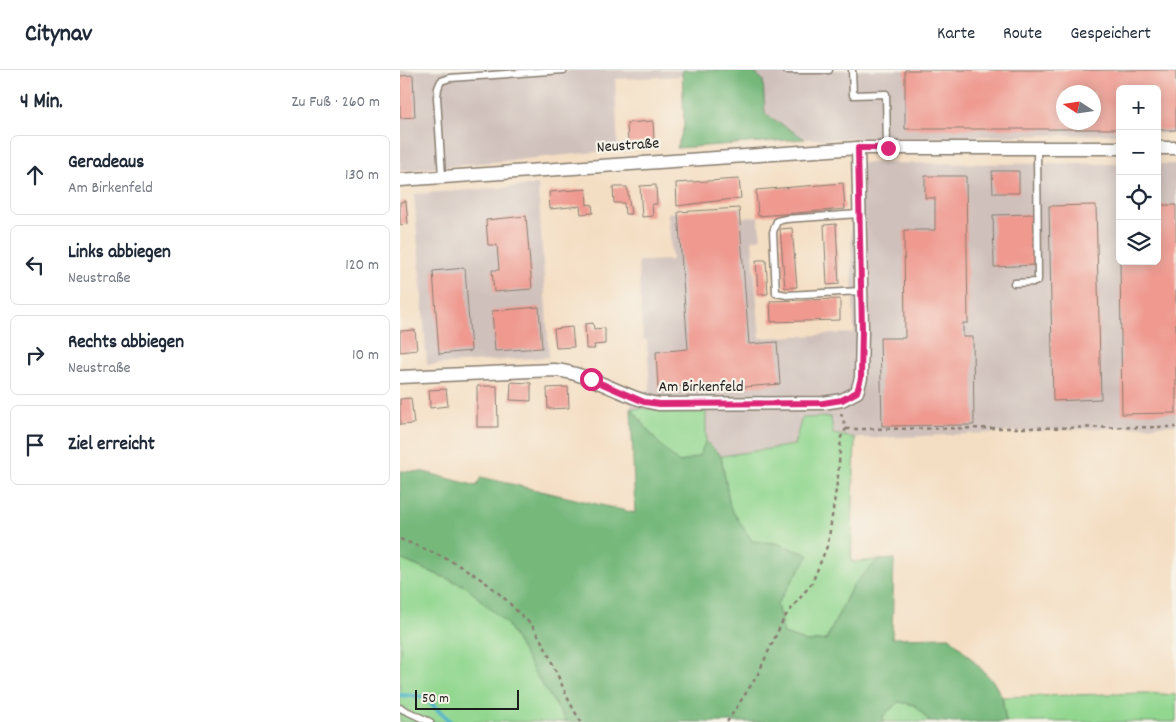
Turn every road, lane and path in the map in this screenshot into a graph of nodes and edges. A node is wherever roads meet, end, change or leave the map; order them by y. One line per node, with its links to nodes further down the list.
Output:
1 (564, 70): 11 (lane)
2 (786, 70): 3 (lane)
3 (829, 70)
4 (852, 70): 7 (lane)
5 (1038, 147): 7 (street, Neustraße); 8 (street, Neustraße); 14 (lane)
6 (858, 148): 7 (street, Neustraße); 11 (street, Neustraße); 13 (street)
7 (888, 148)
8 (1116, 148)
9 (1161, 148): 10 (street)
10 (1176, 148)
11 (442, 176): 12 (street, Neustraße)
12 (400, 180)
13 (860, 214): 15 (street); 15 (lane)
14 (1014, 283)
15 (861, 291): 17 (street)
16 (400, 377): 17 (street, Am Birkenfeld)
17 (857, 392): 19 (path)
18 (1176, 427): 19 (path)
19 (846, 429): 24 (path)
20 (400, 539): 23 (path)
21 (400, 708): 22 (lane)
22 (430, 722)
23 (581, 722)
24 (727, 722)

